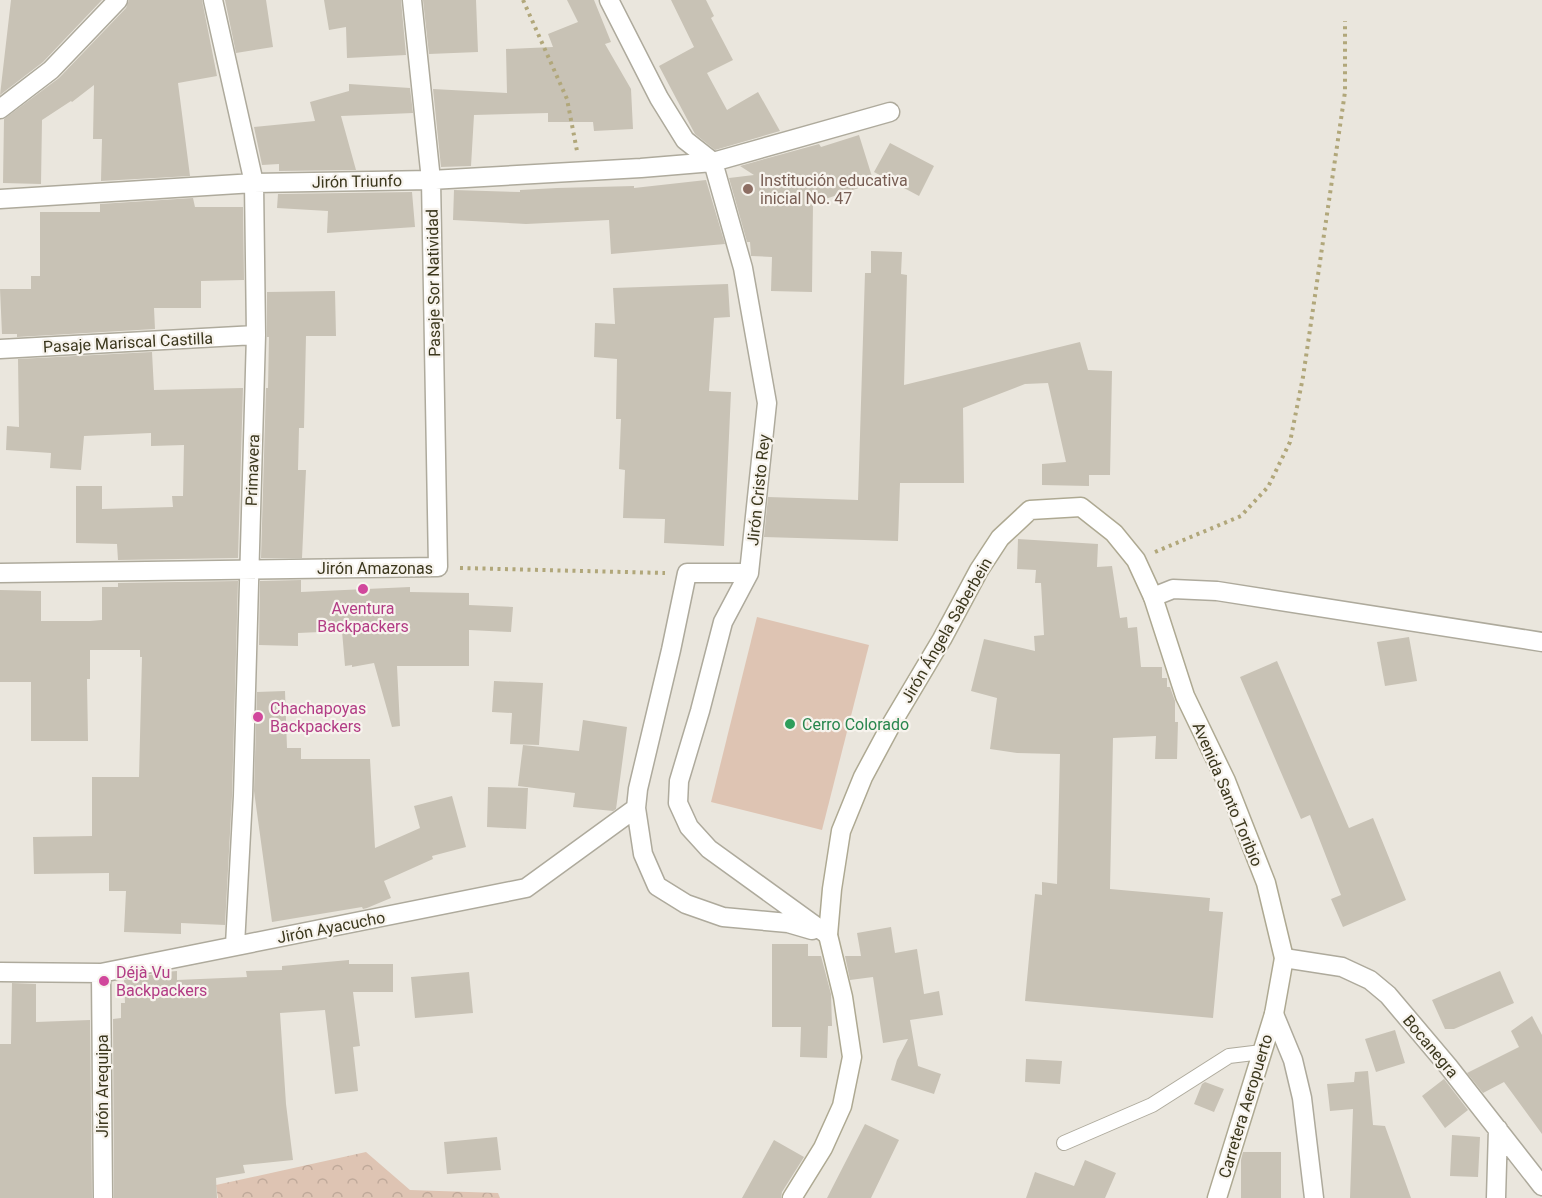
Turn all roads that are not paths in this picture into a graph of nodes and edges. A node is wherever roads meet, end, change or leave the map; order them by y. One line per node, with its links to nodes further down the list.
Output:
1 (118, 0): 5 (street)
2 (213, 0): 9 (street, Primavera)
3 (412, 0): 8 (street, Pasaje Sor Natividad)
4 (609, 0): 7 (street)
5 (0, 109)
6 (890, 112): 7 (street, Jirón Triunfo)
7 (713, 162): 8 (street, Jirón Triunfo); 17 (street, Jirón Cristo Rey)
8 (431, 180): 9 (street, Jirón Triunfo); 14 (street, Pasaje Sor Natividad)
9 (254, 183): 10 (street, Jirón Triunfo); 11 (street, Primavera)
10 (0, 199)
11 (256, 335): 12 (street, Pasaje Mariscal Castilla); 15 (street, Primavera)
12 (0, 349)
13 (1000, 538): 18 (street, Avenida Santo Toribio); 21 (street, Jirón Ángela Saberbein)
14 (438, 567): 15 (street, Jirón Amazonas)
15 (249, 569): 16 (street, Jirón Amazonas); 22 (street, Primavera)
16 (0, 573)
17 (749, 573): 20 (street); 21 (street, Jirón Cristo Rey)
18 (1153, 597): 19 (street); 23 (street, Avenida Santo Toribio)
19 (1542, 642)
20 (636, 808): 21 (street); 22 (street, Jirón Ayacucho)
21 (828, 935): 32 (street, Jirón Ángela Saberbein)
22 (235, 945): 25 (street, Jirón Ayacucho)
23 (1284, 958): 26 (street, Avenida Santo Toribio); 28 (street, Bocanegra)
24 (0, 972): 25 (street, Jirón Ayacucho)
25 (101, 973): 31 (street, Jirón Arequipa)
26 (1274, 1014): 27 (street, Carretera Aeropuerto); 34 (street)
27 (1262, 1052): 29 (lane); 33 (street, Carretera Aeropuerto)
28 (1498, 1129): 30 (street, Bocanegra); 35 (street)
29 (1064, 1143)
30 (1542, 1186)
31 (103, 1198)
32 (792, 1198)
33 (1217, 1198)
34 (1314, 1198)
35 (1496, 1198)

